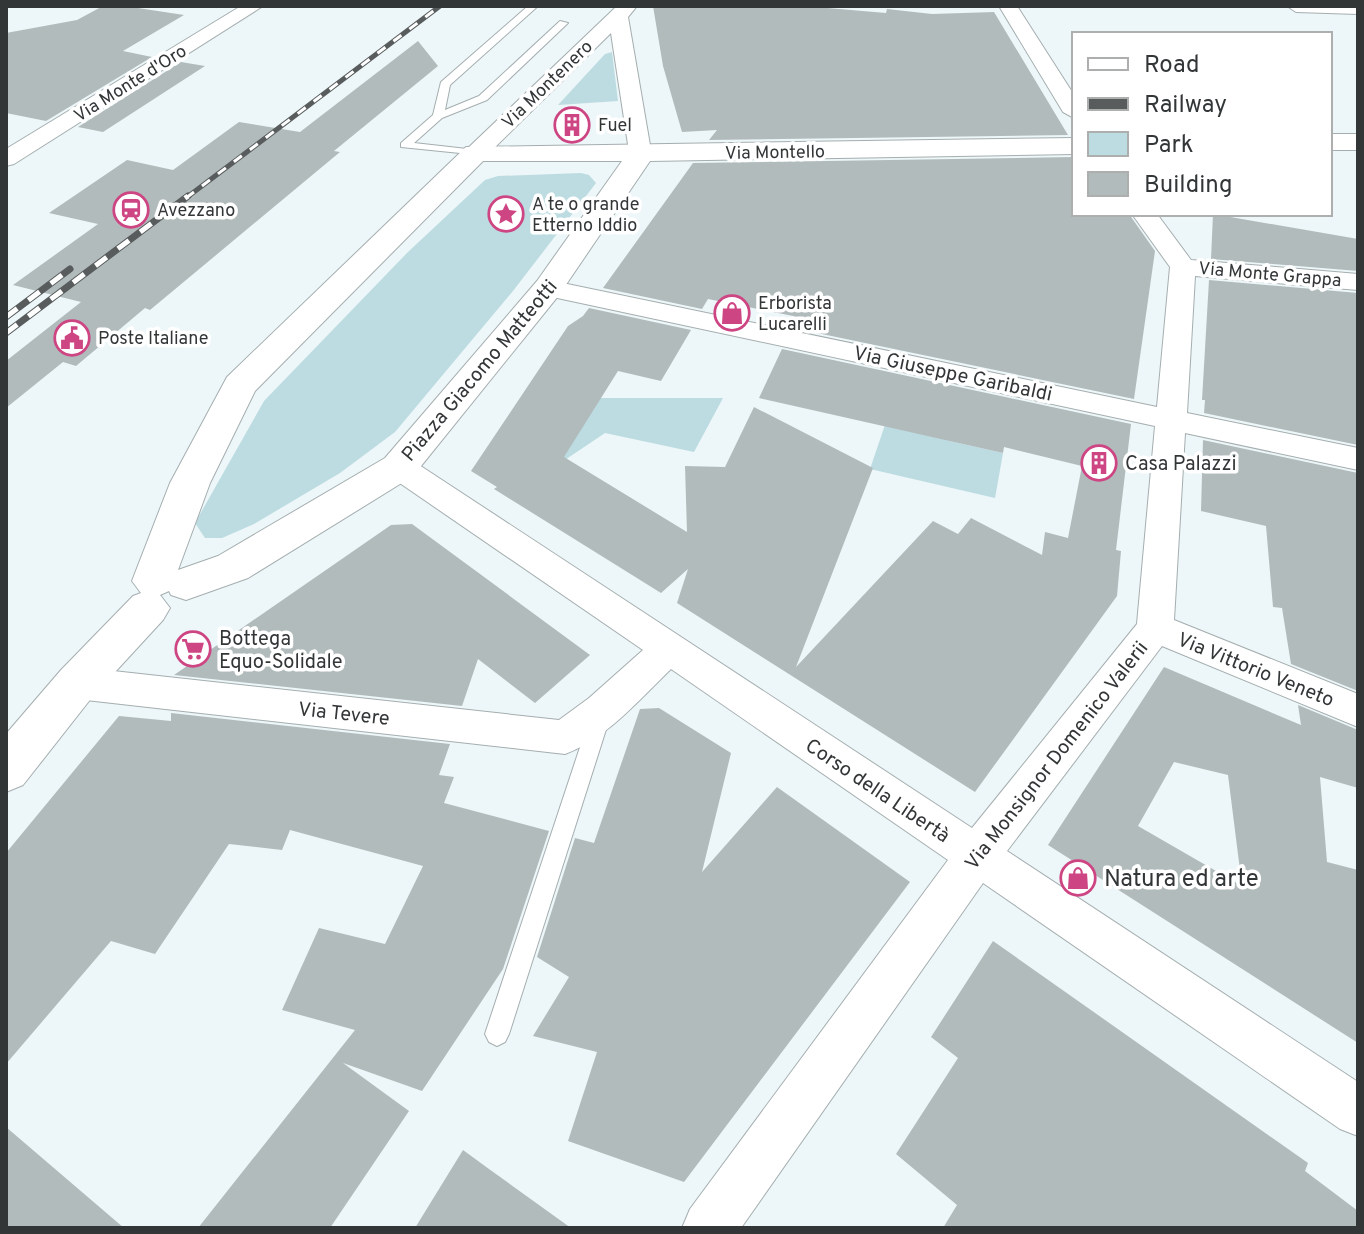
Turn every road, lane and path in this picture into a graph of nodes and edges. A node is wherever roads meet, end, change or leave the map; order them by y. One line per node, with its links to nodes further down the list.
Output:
1 (254, 6): 15 (street, Via Monte d'Oro)
2 (533, 6): 9 (lane)
3 (1008, 6): 8 (street)
4 (1296, 6): 5 (street)
5 (1353, 10)
6 (623, 11): 13 (street, Via Montenero); 14 (street, Via Montenero)
7 (563, 23): 9 (lane)
8 (1072, 109)
9 (438, 116): 14 (lane)
10 (1332, 142): 11 (street)
11 (1358, 142)
12 (1072, 146): 13 (street, Via Montello)
13 (640, 151): 14 (street, Via Montello); 19 (street, Piazza Giacomo Matteotti)
14 (476, 153): 23 (street)
15 (6, 159)
16 (1145, 216): 17 (street)
17 (1183, 267): 18 (street, Via Monte Grappa); 20 (street, Via Monsignor Domenico Valerii)
18 (1358, 282)
19 (548, 288): 20 (street, Via Giuseppe Garibaldi); 22 (street, Piazza Giacomo Matteotti)
20 (1172, 419): 21 (street, Via Giuseppe Garibaldi); 24 (street, Via Monsignor Domenico Valerii)
21 (1358, 459)
22 (399, 467): 23 (street, Piazza Giacomo Matteotti); 25 (street, Corso della Libertà)
23 (162, 591): 26 (street)
24 (1155, 628): 28 (street, Via Vittorio Veneto); 30 (street, Via Monsignor Domenico Valerii)
25 (669, 649): 27 (street, Via Tevere); 30 (street, Corso della Libertà)
26 (77, 683): 27 (street, Via Tevere); 29 (street)
27 (603, 709): 31 (lane, Via Tevere)
28 (1358, 711)
29 (6, 770)
30 (976, 857): 32 (street, Corso della Libertà); 33 (street, Via Monsignor Domenico Valerii)
31 (497, 1034)
32 (1358, 1111)
33 (709, 1228)

